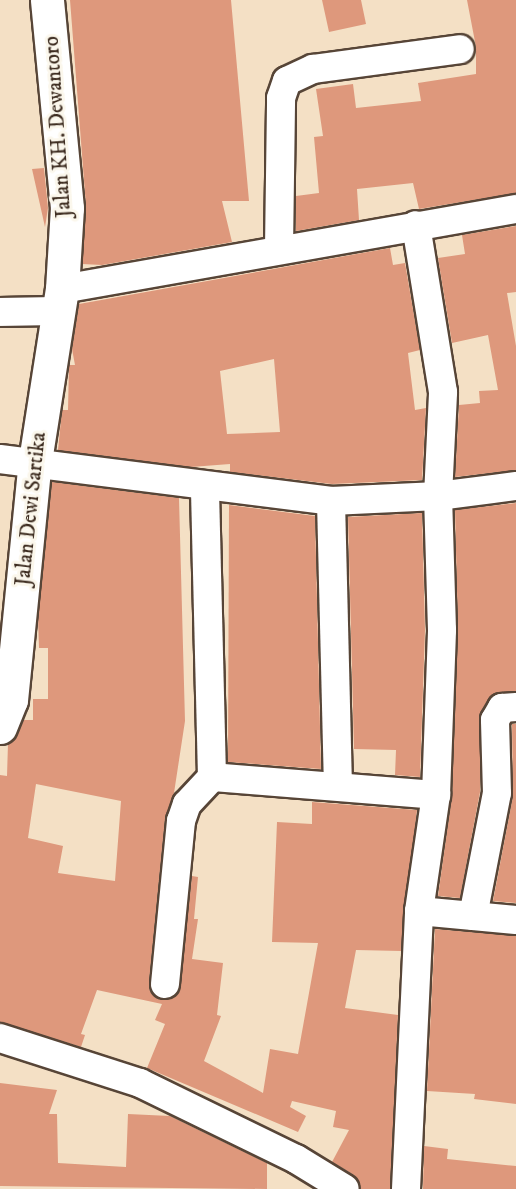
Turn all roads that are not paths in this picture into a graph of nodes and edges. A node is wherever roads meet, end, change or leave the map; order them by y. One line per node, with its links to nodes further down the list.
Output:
1 (47, 0): 6 (street, Jalan KH. Dewantoro)
2 (460, 49): 5 (street)
3 (516, 209): 4 (street)
4 (416, 225): 5 (street); 12 (street)
5 (279, 248): 6 (street)
6 (59, 300): 7 (street); 9 (street, Jalan Dewi Sartika)
7 (0, 312)
8 (0, 459): 9 (street)
9 (35, 461): 11 (street); 15 (street, Jalan Dewi Sartika)
10 (516, 486): 12 (street)
11 (205, 487): 13 (street); 16 (street)
12 (438, 496): 13 (street); 18 (street)
13 (331, 501): 17 (street)
14 (516, 707): 20 (street)
15 (0, 727)
16 (212, 777): 17 (street); 22 (street)
17 (338, 785): 18 (street)
18 (436, 795): 19 (street)
19 (419, 911): 20 (street); 25 (street)
20 (473, 916): 21 (street)
21 (516, 921)
22 (165, 984)
23 (0, 1038): 24 (street)
24 (345, 1189)
25 (406, 1189)

